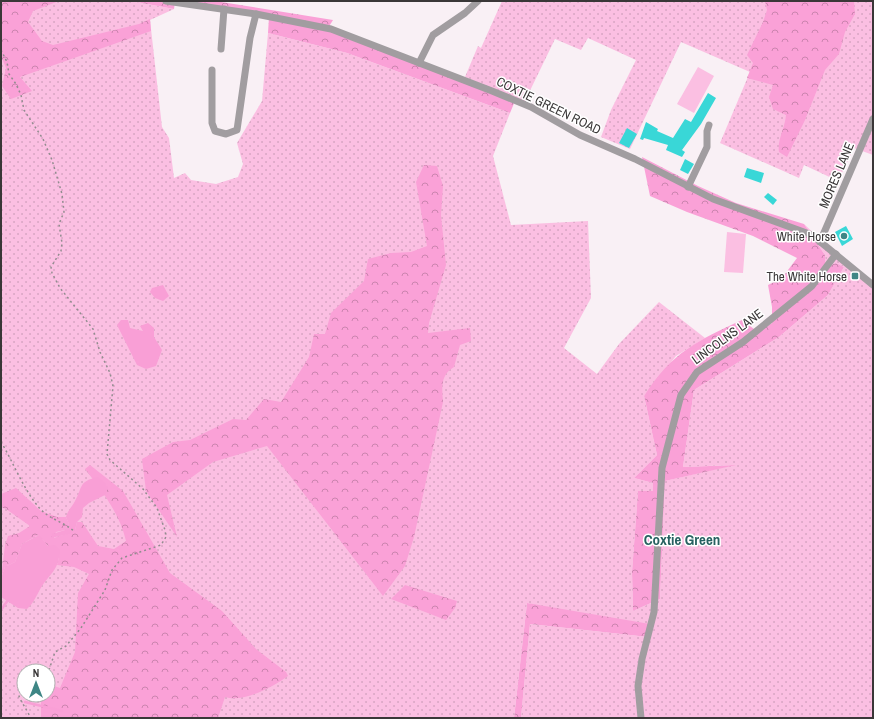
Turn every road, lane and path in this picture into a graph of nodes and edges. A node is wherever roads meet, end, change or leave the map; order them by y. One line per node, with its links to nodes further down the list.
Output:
1 (166, 1): 3 (street, COXTIE GREEN ROAD)
2 (478, 1): 7 (street)
3 (224, 10): 4 (street, COXTIE GREEN ROAD); 5 (street)
4 (256, 14): 7 (street, COXTIE GREEN ROAD); 8 (street)
5 (221, 48)
6 (1, 50): 17 (path)
7 (419, 63): 11 (street, COXTIE GREEN ROAD)
8 (212, 70)
9 (873, 118): 12 (street, MORES LANE)
10 (709, 125): 11 (street)
11 (688, 187): 12 (street, COXTIE GREEN ROAD)
12 (820, 242): 13 (street, COXTIE GREEN ROAD)
13 (836, 254): 14 (street, COXTIE GREEN ROAD); 20 (street, LINCOLNS LANE)
14 (873, 285)
15 (1, 442): 16 (path)
16 (75, 532)
17 (51, 663)
18 (22, 703): 19 (path)
19 (31, 718)
20 (641, 718)

